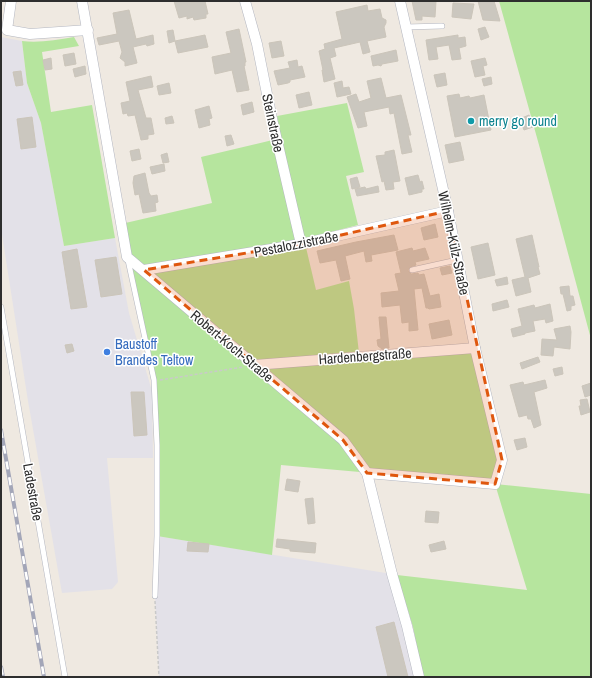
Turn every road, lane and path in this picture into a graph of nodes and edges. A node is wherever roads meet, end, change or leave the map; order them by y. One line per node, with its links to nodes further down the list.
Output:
1 (11, 1): 7 (street)
2 (82, 1): 8 (street)
3 (245, 1): 10 (street, Steinstraße)
4 (400, 1): 6 (street, Wilhelm-Külz-Straße)
5 (442, 26): 6 (lane)
6 (406, 28): 9 (street, Wilhelm-Külz-Straße)
7 (4, 30): 8 (street)
8 (88, 30): 11 (street)
9 (448, 211): 10 (street, Pestalozzistraße); 12 (street, Wilhelm-Külz-Straße)
10 (301, 244): 13 (street, Pestalozzistraße)
11 (127, 257): 13 (street, Robert-Koch-Straße); 18 (lane)
12 (458, 260): 14 (lane); 16 (street, Wilhelm-Külz-Straße)
13 (144, 270): 17 (street, Robert-Koch-Straße)
14 (412, 270)
15 (1, 306): 21 (lane, Ladestraße)
16 (475, 348): 17 (street, Hardenbergstraße); 19 (street, Wilhelm-Külz-Straße)
17 (254, 365): 18 (path); 19 (street, Robert-Koch-Straße)
18 (154, 380): 20 (lane)
19 (368, 473): 23 (street, Robert-Koch-Straße)
20 (155, 596): 22 (path)
21 (65, 677)
22 (158, 677)
23 (419, 677)

